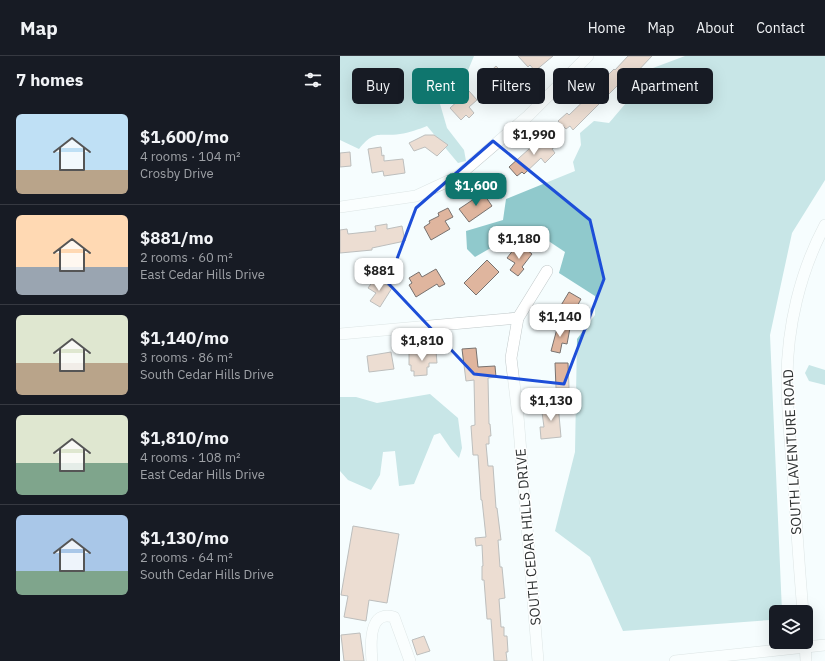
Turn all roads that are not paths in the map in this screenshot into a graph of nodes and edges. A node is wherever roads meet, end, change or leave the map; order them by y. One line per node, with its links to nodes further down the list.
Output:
1 (588, 56): 2 (street)
2 (340, 207)
3 (825, 225): 7 (street, SOUTH LAVENTURE ROAD)
4 (548, 271): 5 (street)
5 (518, 318): 6 (street); 14 (street, SOUTH CEDAR HILLS DRIVE)
6 (340, 334)
7 (802, 605)
8 (813, 644): 9 (street)
9 (825, 644)
10 (769, 649): 15 (street)
11 (805, 649): 16 (street)
12 (372, 661): 13 (street)
13 (410, 661)
14 (538, 661)
15 (675, 661)
16 (806, 661)

